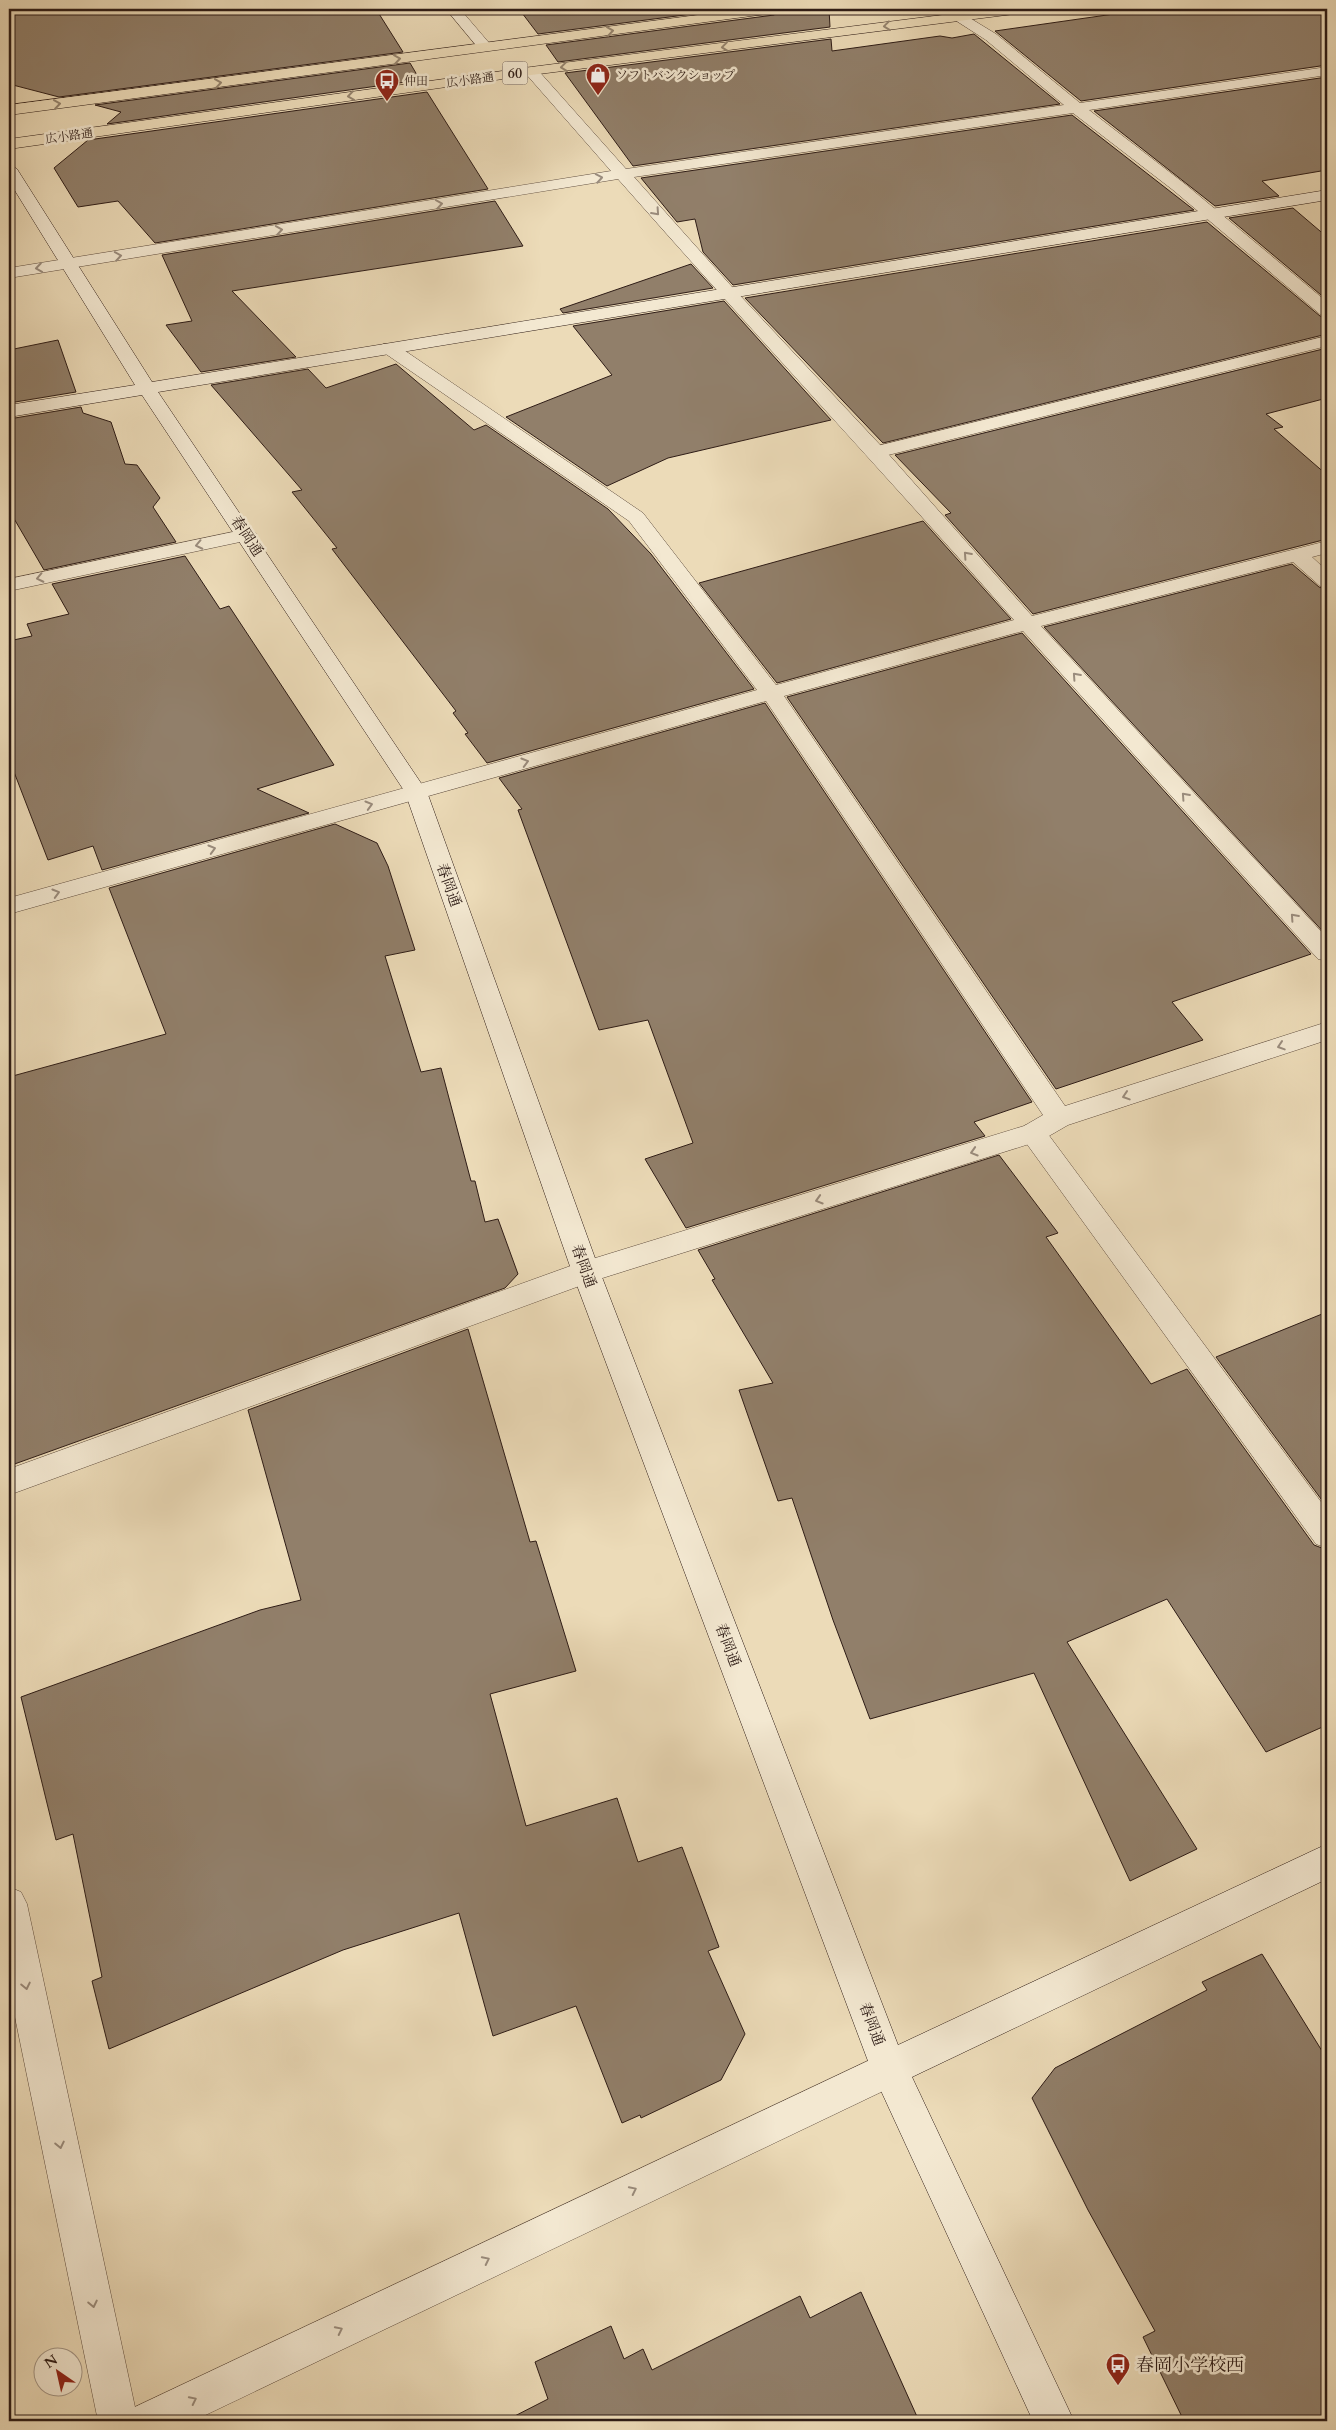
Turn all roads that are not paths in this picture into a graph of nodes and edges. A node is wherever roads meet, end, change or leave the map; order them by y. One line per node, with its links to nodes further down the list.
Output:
1 (453, 9): 5 (street)
2 (774, 9): 5 (main road, 60, one-way to 2)
3 (1022, 9): 4 (main road, 広小路通 / 60)
4 (951, 13): 7 (main road, 広小路通 / 60, one-way to 7); 8 (street)
5 (486, 47): 9 (main road, 60, one-way to 5)
6 (1327, 70): 8 (street)
7 (531, 71): 10 (main road, 広小路通 / 60, one-way to 10); 12 (street)
8 (1077, 108): 12 (street); 14 (street)
9 (9, 110)
10 (9, 144)
11 (9, 169): 15 (street, 春岡通)
12 (622, 174): 15 (street, one-way to 12); 18 (street, one-way to 18)
13 (1327, 195): 14 (street)
14 (1209, 214): 18 (street); 19 (street)
15 (70, 264): 16 (street, one-way to 16); 23 (street, 春岡通)
16 (9, 272)
17 (1327, 290): 19 (street)
18 (727, 292): 22 (street); 25 (street)
19 (1307, 295): 20 (street)
20 (1327, 311)
21 (1327, 341): 25 (street)
22 (389, 348): 23 (street); 32 (street)
23 (147, 388): 24 (street); 26 (street, 春岡通)
24 (9, 411)
25 (876, 452): 31 (street, one-way to 25)
26 (247, 535): 30 (street, one-way to 30); 33 (street, 春岡通)
27 (1327, 547): 28 (street)
28 (1299, 556): 29 (street); 31 (street)
29 (1327, 582)
30 (9, 585)
31 (1028, 623): 32 (street); 35 (street, one-way to 31)
32 (771, 693): 33 (street, one-way to 32); 37 (street)
33 (416, 792): 34 (street, one-way to 33); 39 (street, 春岡通)
34 (9, 906)
35 (1327, 953)
36 (1327, 1032): 37 (street, one-way to 37)
37 (1059, 1118): 38 (street)
38 (1033, 1133): 39 (street, one-way to 39); 41 (street)
39 (586, 1272): 40 (street); 44 (street, 春岡通)
40 (9, 1482)
41 (1327, 1534)
42 (1327, 1861): 44 (street)
43 (9, 1904): 45 (street, one-way to 45)
44 (889, 2069): 46 (street, one-way to 44); 47 (street, 春岡通)
45 (118, 2421)
46 (149, 2421)
47 (1054, 2421)

